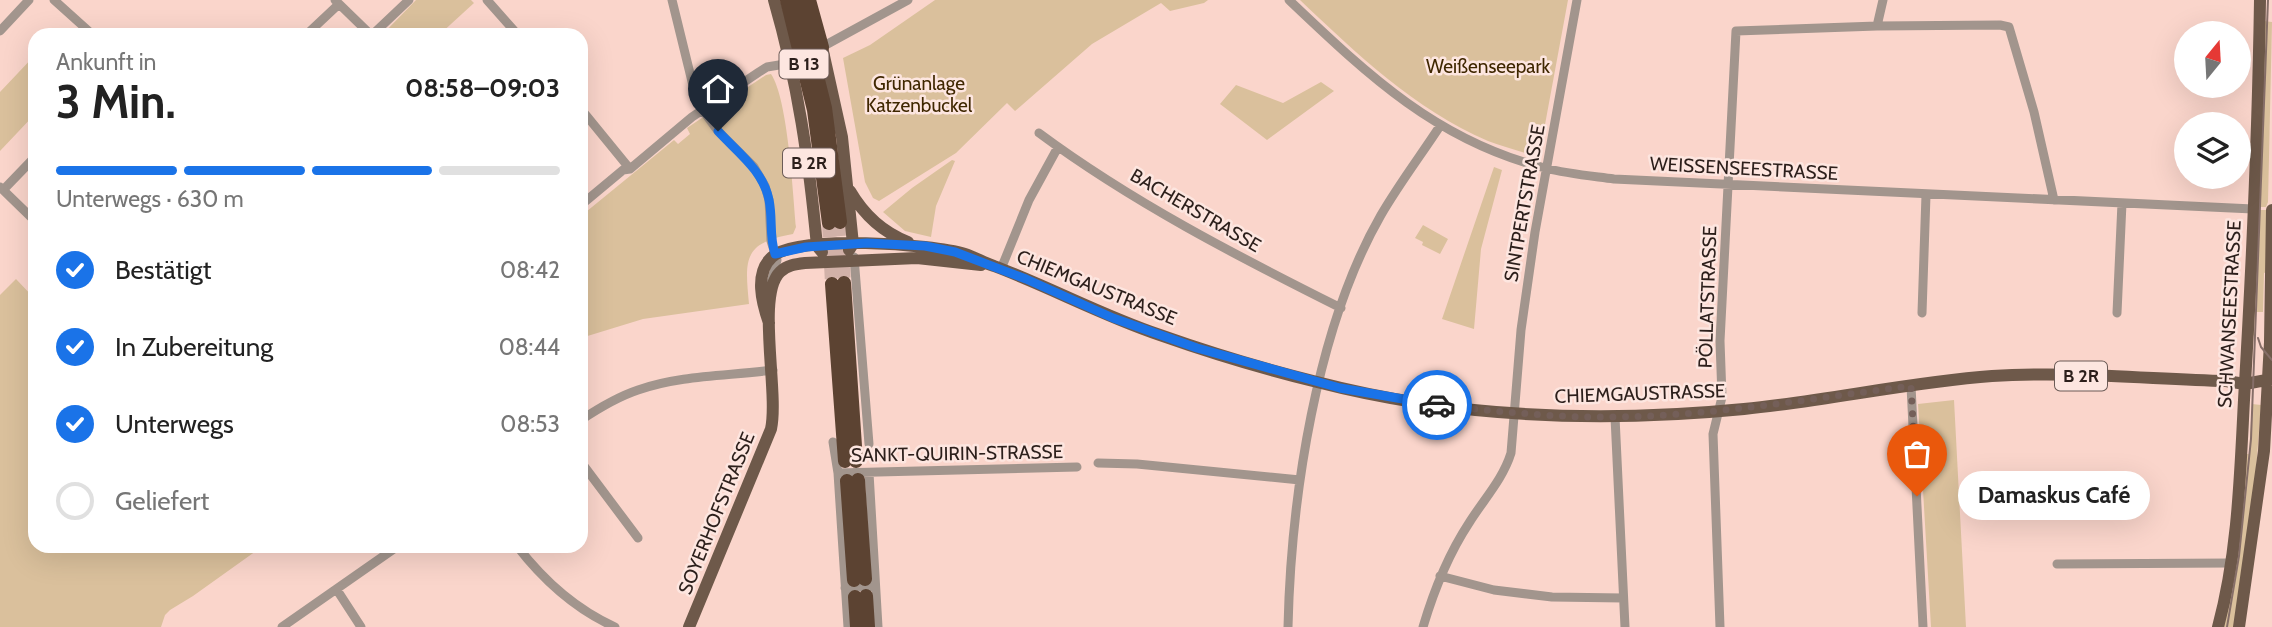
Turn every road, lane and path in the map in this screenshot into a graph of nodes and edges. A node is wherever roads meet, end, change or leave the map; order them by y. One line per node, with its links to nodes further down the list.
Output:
1 (29, 0): 22 (street)
2 (54, 0): 17 (street)
3 (409, 0): 20 (street)
4 (487, 0): 21 (street)
5 (672, 0): 25 (street)
6 (774, 0): 24 (main road, B 2R)
7 (787, 0): 8 (highway, B 13)
8 (798, 0)
9 (809, 0): 23 (highway, B 2R)
10 (908, 0): 23 (street)
11 (1289, 0): 27 (street, WEISSENSEESTRASSE)
12 (1577, 0): 32 (street, SINTPERTSTRASSE)
13 (1883, 0): 16 (street)
14 (2262, 1): 40 (main road, SCHWANSEESTRASSE)
15 (337, 2): 18 (street); 19 (street)
16 (1877, 26): 33 (street, PÖLLATSTRASSE); 38 (street)
17 (85, 28)
18 (313, 28)
19 (364, 28)
20 (379, 28)
21 (512, 28)
22 (0, 31)
23 (822, 47): 34 (main road, B 2R)
24 (790, 63): 25 (street); 44 (main road, B 2R)
25 (702, 111): 31 (street); 46 (street)
26 (588, 118): 31 (street)
27 (1440, 126): 32 (street, WEISSENSEESTRASSE); 52 (street)
28 (1040, 133): 29 (street, BACHERSTRASSE)
29 (1058, 147): 49 (street); 52 (street, BACHERSTRASSE)
30 (28, 164): 35 (street)
31 (630, 169): 37 (street)
32 (1547, 169): 33 (street, WEISSENSEESTRASSE); 63 (street, SINTPERTSTRASSE)
33 (1728, 185): 36 (street, WEISSENSEESTRASSE); 62 (street, PÖLLATSTRASSE)
34 (848, 187): 43 (main road); 45 (main road, B 2R)
35 (2, 189): 42 (street)
36 (1926, 195): 38 (street, WEISSENSEESTRASSE); 53 (street)
37 (588, 199)
38 (2054, 200): 39 (street, WEISSENSEESTRASSE)
39 (2122, 203): 40 (street, WEISSENSEESTRASSE); 54 (street)
40 (2253, 209): 58 (main road, SCHWANSEESTRASSE)
41 (2272, 210): 56 (main road, SCHWANSEESTRASSE)
42 (28, 214)
43 (853, 244): 44 (main road, CHIEMGAUSTRASSE); 45 (main road, CHIEMGAUSTRASSE); 47 (street); 48 (main road)
44 (817, 246): 46 (main road, CHIEMGAUSTRASSE); 48 (main road)
45 (925, 246): 49 (main road, CHIEMGAUSTRASSE / B 2R)
46 (775, 254): 51 (street); 55 (main road)
47 (854, 260): 48 (main road, CHIEMGAUSTRASSE / B 2R); 49 (main road, CHIEMGAUSTRASSE / B 2R); 67 (street)
48 (836, 261): 51 (main road, CHIEMGAUSTRASSE)
49 (997, 267): 60 (main road, CHIEMGAUSTRASSE / B 2R)
50 (838, 284): 71 (highway)
51 (771, 286): 55 (main road)
52 (1341, 308): 60 (street)
53 (1922, 313)
54 (2117, 313)
55 (769, 323): 57 (main road, SOYERHOFSTRASSE)
56 (2271, 361): 58 (main road, CHIEMGAUSTRASSE / B 2R); 59 (main road, SCHWANSEESTRASSE)
57 (773, 370): 64 (street); 87 (main road, SOYERHOFSTRASSE)
58 (2246, 379): 59 (main road, CHIEMGAUSTRASSE / B 2R); 61 (main road, CHIEMGAUSTRASSE / B 2R); 76 (main road, SCHWANSEESTRASSE)
59 (2270, 379): 98 (main road, SCHWANSEESTRASSE)
60 (1320, 383): 63 (main road, CHIEMGAUSTRASSE / B 2R); 72 (street)
61 (1911, 386): 62 (main road, CHIEMGAUSTRASSE / B 2R); 96 (street)
62 (1719, 411): 65 (main road, CHIEMGAUSTRASSE / B 2R); 95 (street, PÖLLATSTRASSE)
63 (1515, 414): 65 (main road, CHIEMGAUSTRASSE / B 2R); 78 (street, SINTPERTSTRASSE)
64 (588, 416)
65 (1615, 417): 81 (street)
66 (833, 442): 71 (street)
67 (869, 444)
68 (1098, 463): 72 (street)
69 (1077, 467): 71 (street, SANKT-QUIRIN-STRASSE)
70 (588, 471): 73 (street)
71 (852, 472): 79 (highway); 79 (street)
72 (1300, 480): 92 (street)
73 (638, 538)
74 (388, 553): 80 (street)
75 (523, 553): 82 (street)
76 (2231, 563): 77 (street); 97 (main road, SCHWANSEESTRASSE)
77 (2057, 564)
78 (1440, 576): 81 (street); 93 (street, SINTPERTSTRASSE)
79 (860, 588): 88 (street); 89 (highway); 90 (highway); 91 (street)
80 (337, 590): 83 (street); 84 (street)
81 (1623, 598): 94 (street)
82 (594, 618): 85 (street); 86 (street)
83 (282, 627)
84 (361, 627)
85 (587, 627)
86 (615, 627)
87 (689, 627)
88 (848, 627)
89 (857, 627)
90 (868, 627)
91 (878, 627)
92 (1288, 627)
93 (1423, 627)
94 (1625, 627)
95 (1720, 627)
96 (1923, 627)
97 (2218, 627)
98 (2239, 627)

